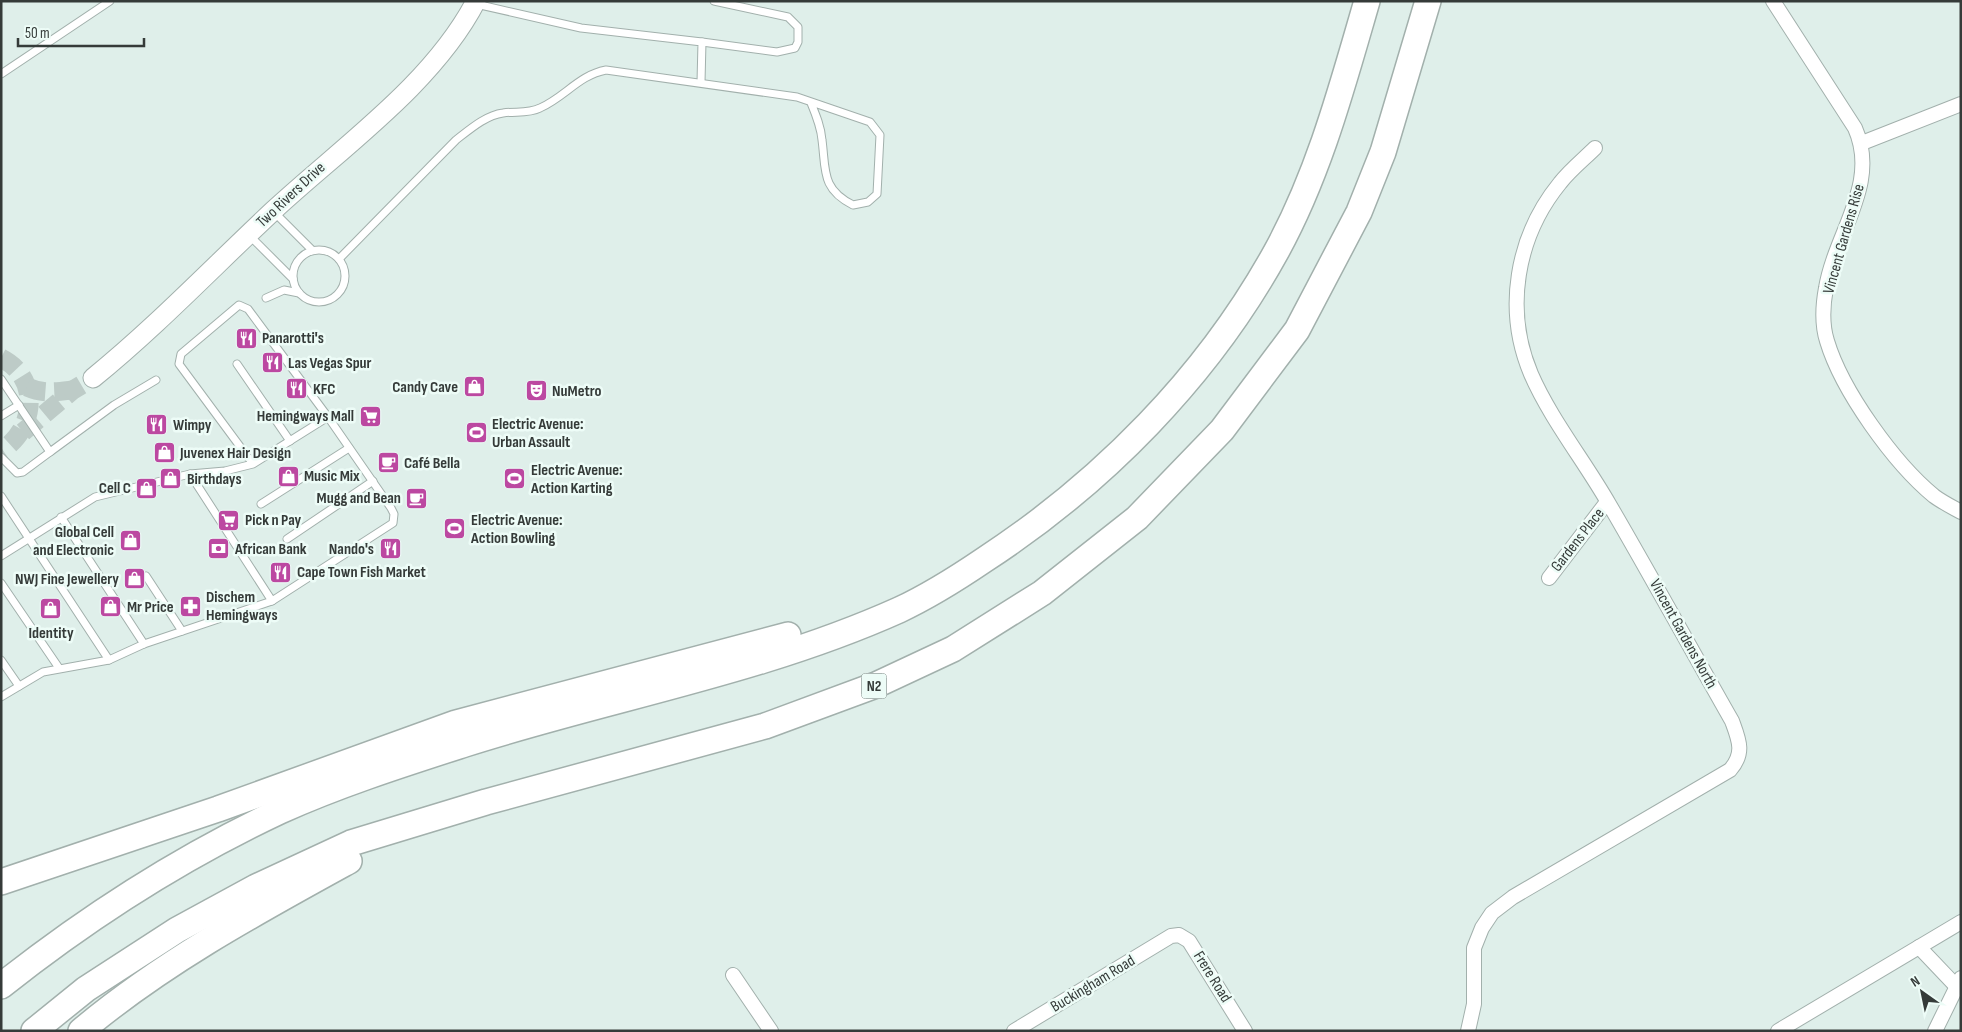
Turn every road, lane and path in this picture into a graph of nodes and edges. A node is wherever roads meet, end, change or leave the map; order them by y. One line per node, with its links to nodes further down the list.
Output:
1 (110, 1): 8 (lane)
2 (714, 1): 7 (lane)
3 (1366, 1): 46 (highway)
4 (1428, 1): 55 (highway, N2)
5 (1773, 1): 12 (street, Vincent Gardens Rise)
6 (476, 2): 7 (lane); 14 (main road, Two Rivers Drive)
7 (702, 42): 9 (lane)
8 (1, 74)
9 (701, 82): 10 (lane); 17 (lane)
10 (811, 103): 10 (lane)
11 (1961, 104): 12 (street)
12 (1862, 143): 38 (street, Vincent Gardens Rise)
13 (1595, 148): 36 (street, Vincent Gardens North)
14 (273, 211): 15 (main road, Two Rivers Drive); 16 (lane)
15 (249, 235): 18 (lane); 22 (main road, Two Rivers Drive)
16 (312, 250): 17 (lane); 18 (lane)
17 (339, 259): 19 (lane)
18 (293, 279): 19 (lane)
19 (299, 293): 20 (lane)
20 (266, 298)
21 (237, 364): 28 (lane)
22 (93, 378)
23 (1, 379): 25 (lane)
24 (156, 380): 30 (lane)
25 (19, 405): 26 (lane); 30 (lane)
26 (1, 416)
27 (328, 417): 28 (lane); 29 (lane); 32 (lane)
28 (290, 441): 32 (lane)
29 (349, 448): 34 (lane); 37 (lane)
30 (50, 452): 31 (lane)
31 (1, 457)
32 (253, 464): 33 (lane)
33 (190, 474): 39 (lane); 47 (lane)
34 (373, 482): 41 (lane); 47 (lane)
35 (2, 497): 40 (lane)
36 (1608, 502): 44 (street, Gardens Place); 68 (street, Vincent Gardens North)
37 (261, 504)
38 (1961, 512)
39 (61, 517): 40 (lane); 49 (lane)
40 (28, 539): 42 (lane); 51 (lane)
41 (287, 539)
42 (1, 556)
43 (146, 576): 48 (lane)
44 (1549, 578)
45 (1, 583): 52 (lane)
46 (941, 589): 56 (highway); 62 (highway)
47 (272, 601): 48 (lane)
48 (182, 631): 49 (lane)
49 (144, 644): 51 (lane)
50 (1, 660): 53 (lane)
51 (109, 660): 52 (lane)
52 (59, 668): 53 (lane)
53 (19, 686): 54 (lane)
54 (1, 697)
55 (486, 802): 63 (highway, N2); 64 (highway)
56 (1, 882)
57 (1961, 922): 59 (street)
58 (1171, 936): 66 (street, Buckingham Road); 67 (street, Frere Road)
59 (1919, 947): 61 (street); 69 (street)
60 (734, 975): 65 (street)
61 (1959, 983): 70 (street)
62 (1, 986)
63 (34, 1031)
64 (80, 1031)
65 (771, 1031)
66 (1014, 1031)
67 (1245, 1031)
68 (1468, 1031)
69 (1778, 1031)
70 (1935, 1031)

